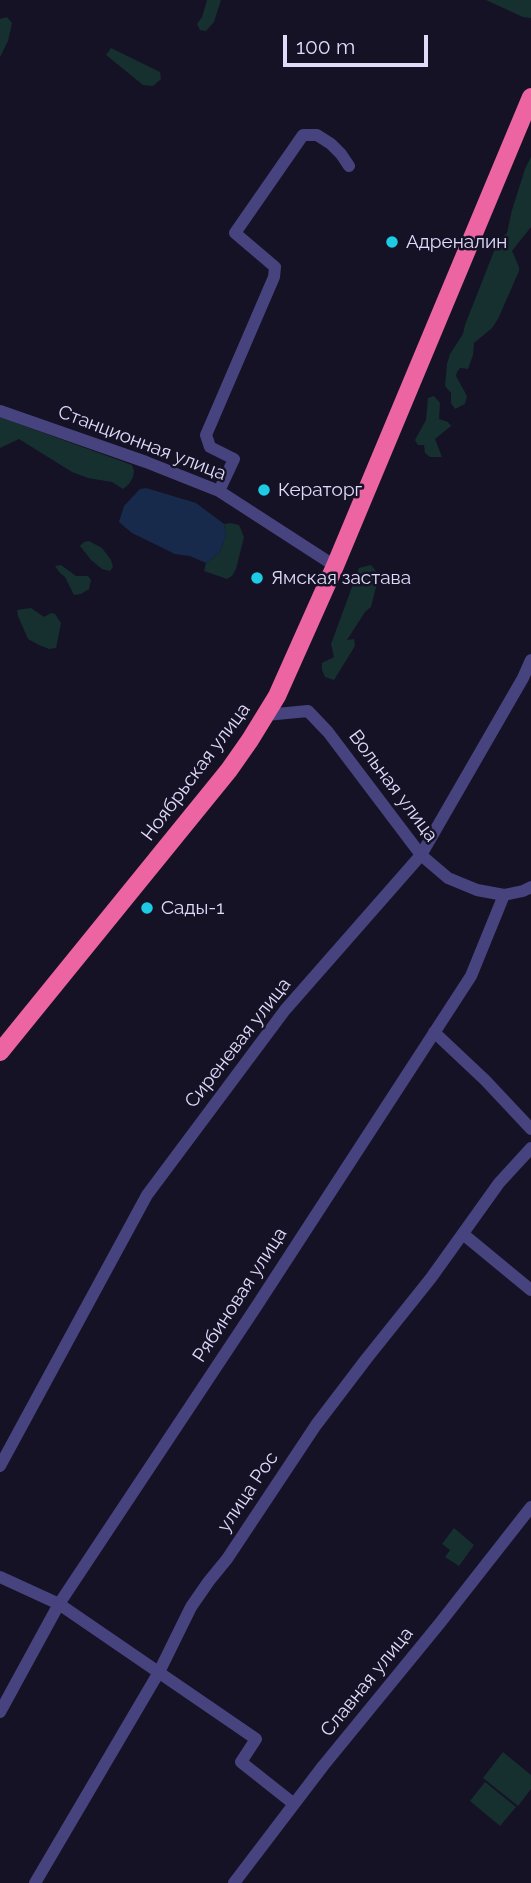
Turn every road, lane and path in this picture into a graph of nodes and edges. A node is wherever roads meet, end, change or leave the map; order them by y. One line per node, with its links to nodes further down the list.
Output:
1 (531, 97): 5 (highway, Ноябрьская улица)
2 (349, 166): 4 (street)
3 (0, 411): 4 (street, Станционная улица)
4 (219, 491): 5 (street, Станционная улица)
5 (335, 566): 8 (highway, Ноябрьская улица)
6 (531, 660): 7 (street, Сиреневая улица)
7 (527, 681): 9 (street, Сиреневая улица)
8 (267, 715): 9 (street, Вольная улица); 13 (highway, Ноябрьская улица)
9 (421, 855): 11 (street, Вольная улица); 18 (street, Сиреневая улица)
10 (531, 887): 11 (street, Вольная улица)
11 (504, 895): 12 (street, Рябиновая улица)
12 (434, 1032): 14 (street); 21 (street, Рябиновая улица)
13 (0, 1052)
14 (531, 1129)
15 (531, 1148): 16 (street, улица Рос)
16 (463, 1234): 17 (street); 22 (street, улица Рос)
17 (531, 1290)
18 (0, 1466)
19 (531, 1507): 24 (street, Славная улица)
20 (0, 1577): 21 (street)
21 (59, 1604): 22 (street); 23 (street, Рябиновая улица)
22 (159, 1672): 24 (street); 25 (street, улица Рос)
23 (0, 1712)
24 (294, 1804): 26 (street, Славная улица)
25 (35, 1883)
26 (234, 1883)

